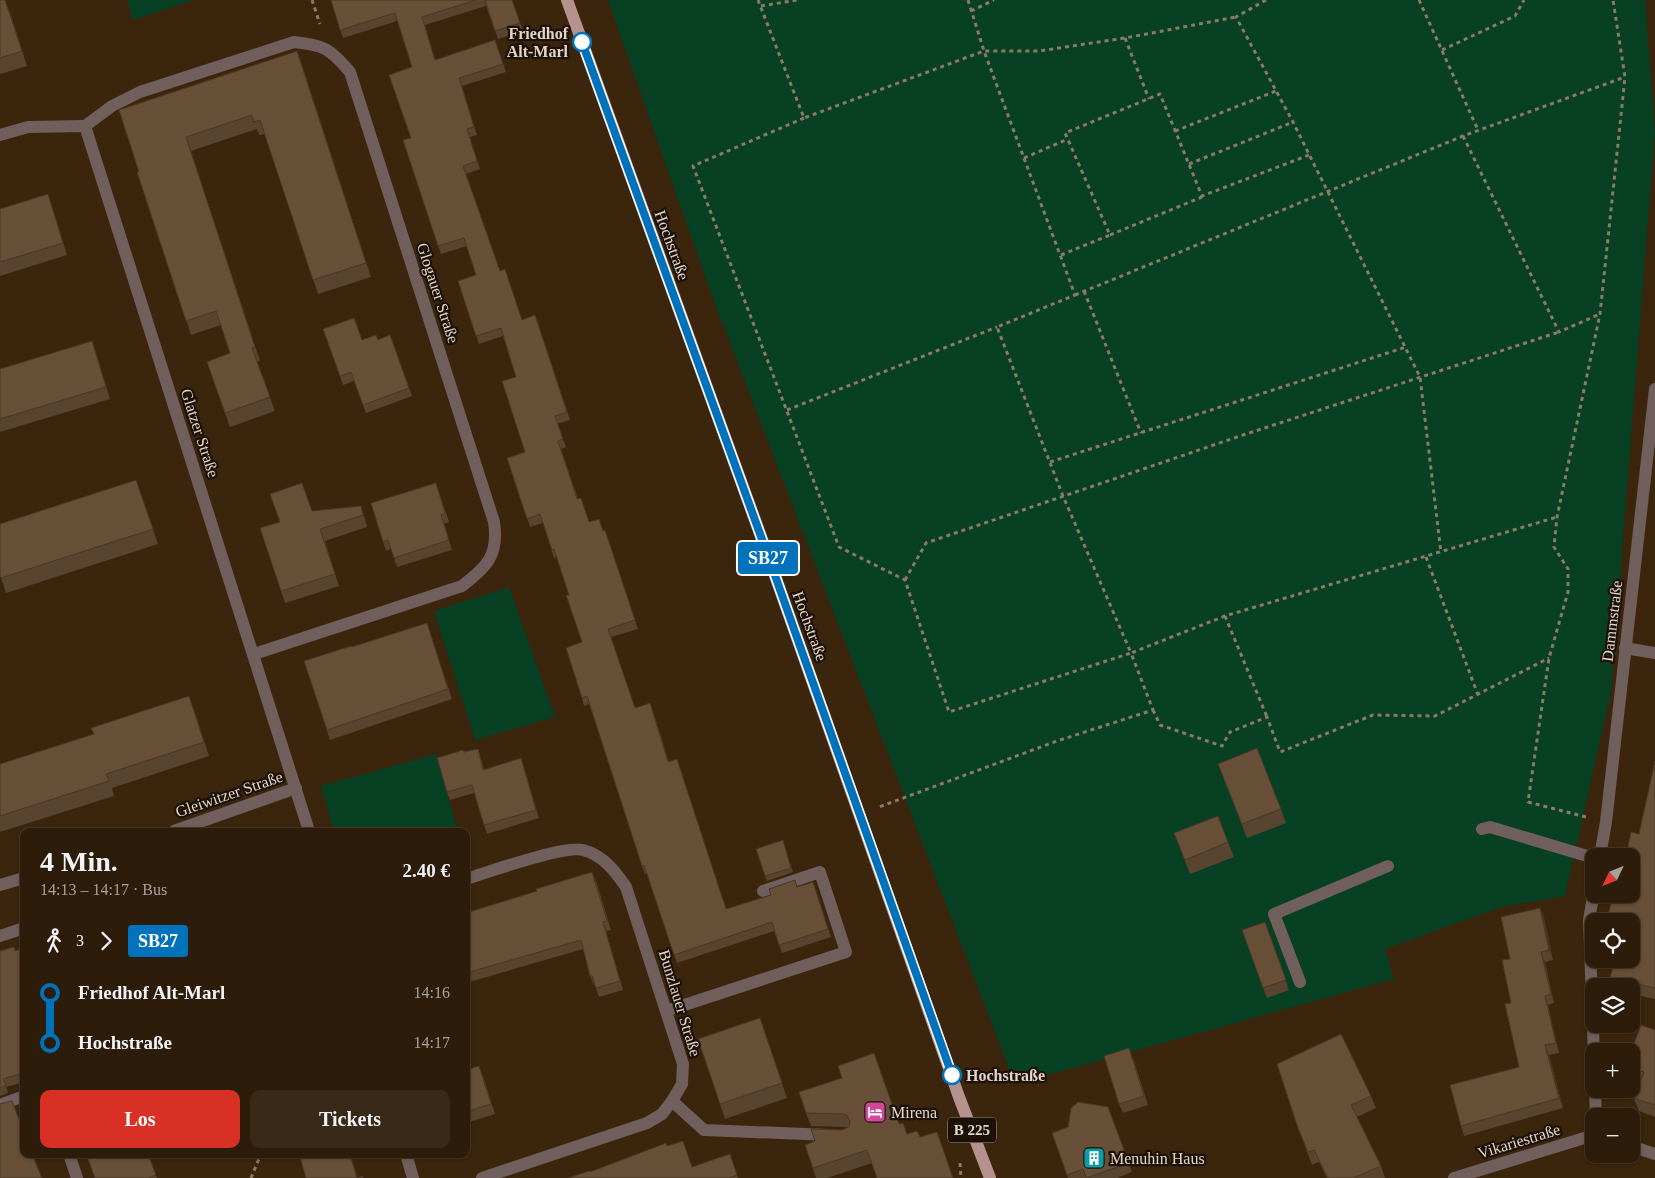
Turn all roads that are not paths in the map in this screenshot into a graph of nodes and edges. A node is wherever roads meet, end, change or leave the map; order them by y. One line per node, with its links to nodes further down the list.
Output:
1 (567, 0): 37 (main road, Hochstraße / B 225)
2 (84, 126): 3 (street); 7 (street, Glatzer Straße); 7 (street, Glogauer Straße)
3 (0, 135)
4 (1655, 389): 5 (street, Dammstraße)
5 (1625, 648): 6 (street); 12 (street, Dammstraße)
6 (1655, 653)
7 (254, 654): 8 (street, Glatzer Straße)
8 (296, 788): 9 (street, Gleiwitzer Straße); 10 (street, Glatzer Straße)
9 (186, 828)
10 (308, 828)
11 (1482, 830): 13 (street)
12 (1601, 848)
13 (1585, 855)
14 (1388, 866): 22 (street)
15 (470, 878): 23 (street, Bunzlauer Straße)
16 (20, 879): 17 (street)
17 (0, 885)
18 (763, 891): 23 (street)
19 (1592, 903): 24 (street)
20 (20, 929): 21 (street)
21 (0, 936)
22 (1300, 982)
23 (666, 1011): 26 (street, Bunzlauer Straße)
24 (1594, 1043)
25 (20, 1097): 27 (street)
26 (672, 1101): 28 (street); 36 (street, Bunzlauer Straße)
27 (0, 1104)
28 (838, 1135)
29 (1585, 1138): 38 (street, Vikariestraße)
30 (1640, 1149): 31 (street)
31 (1655, 1154)
32 (70, 1158): 34 (street)
33 (407, 1158): 35 (street)
34 (77, 1178)
35 (413, 1178)
36 (482, 1178)
37 (990, 1178)
38 (1454, 1178)

